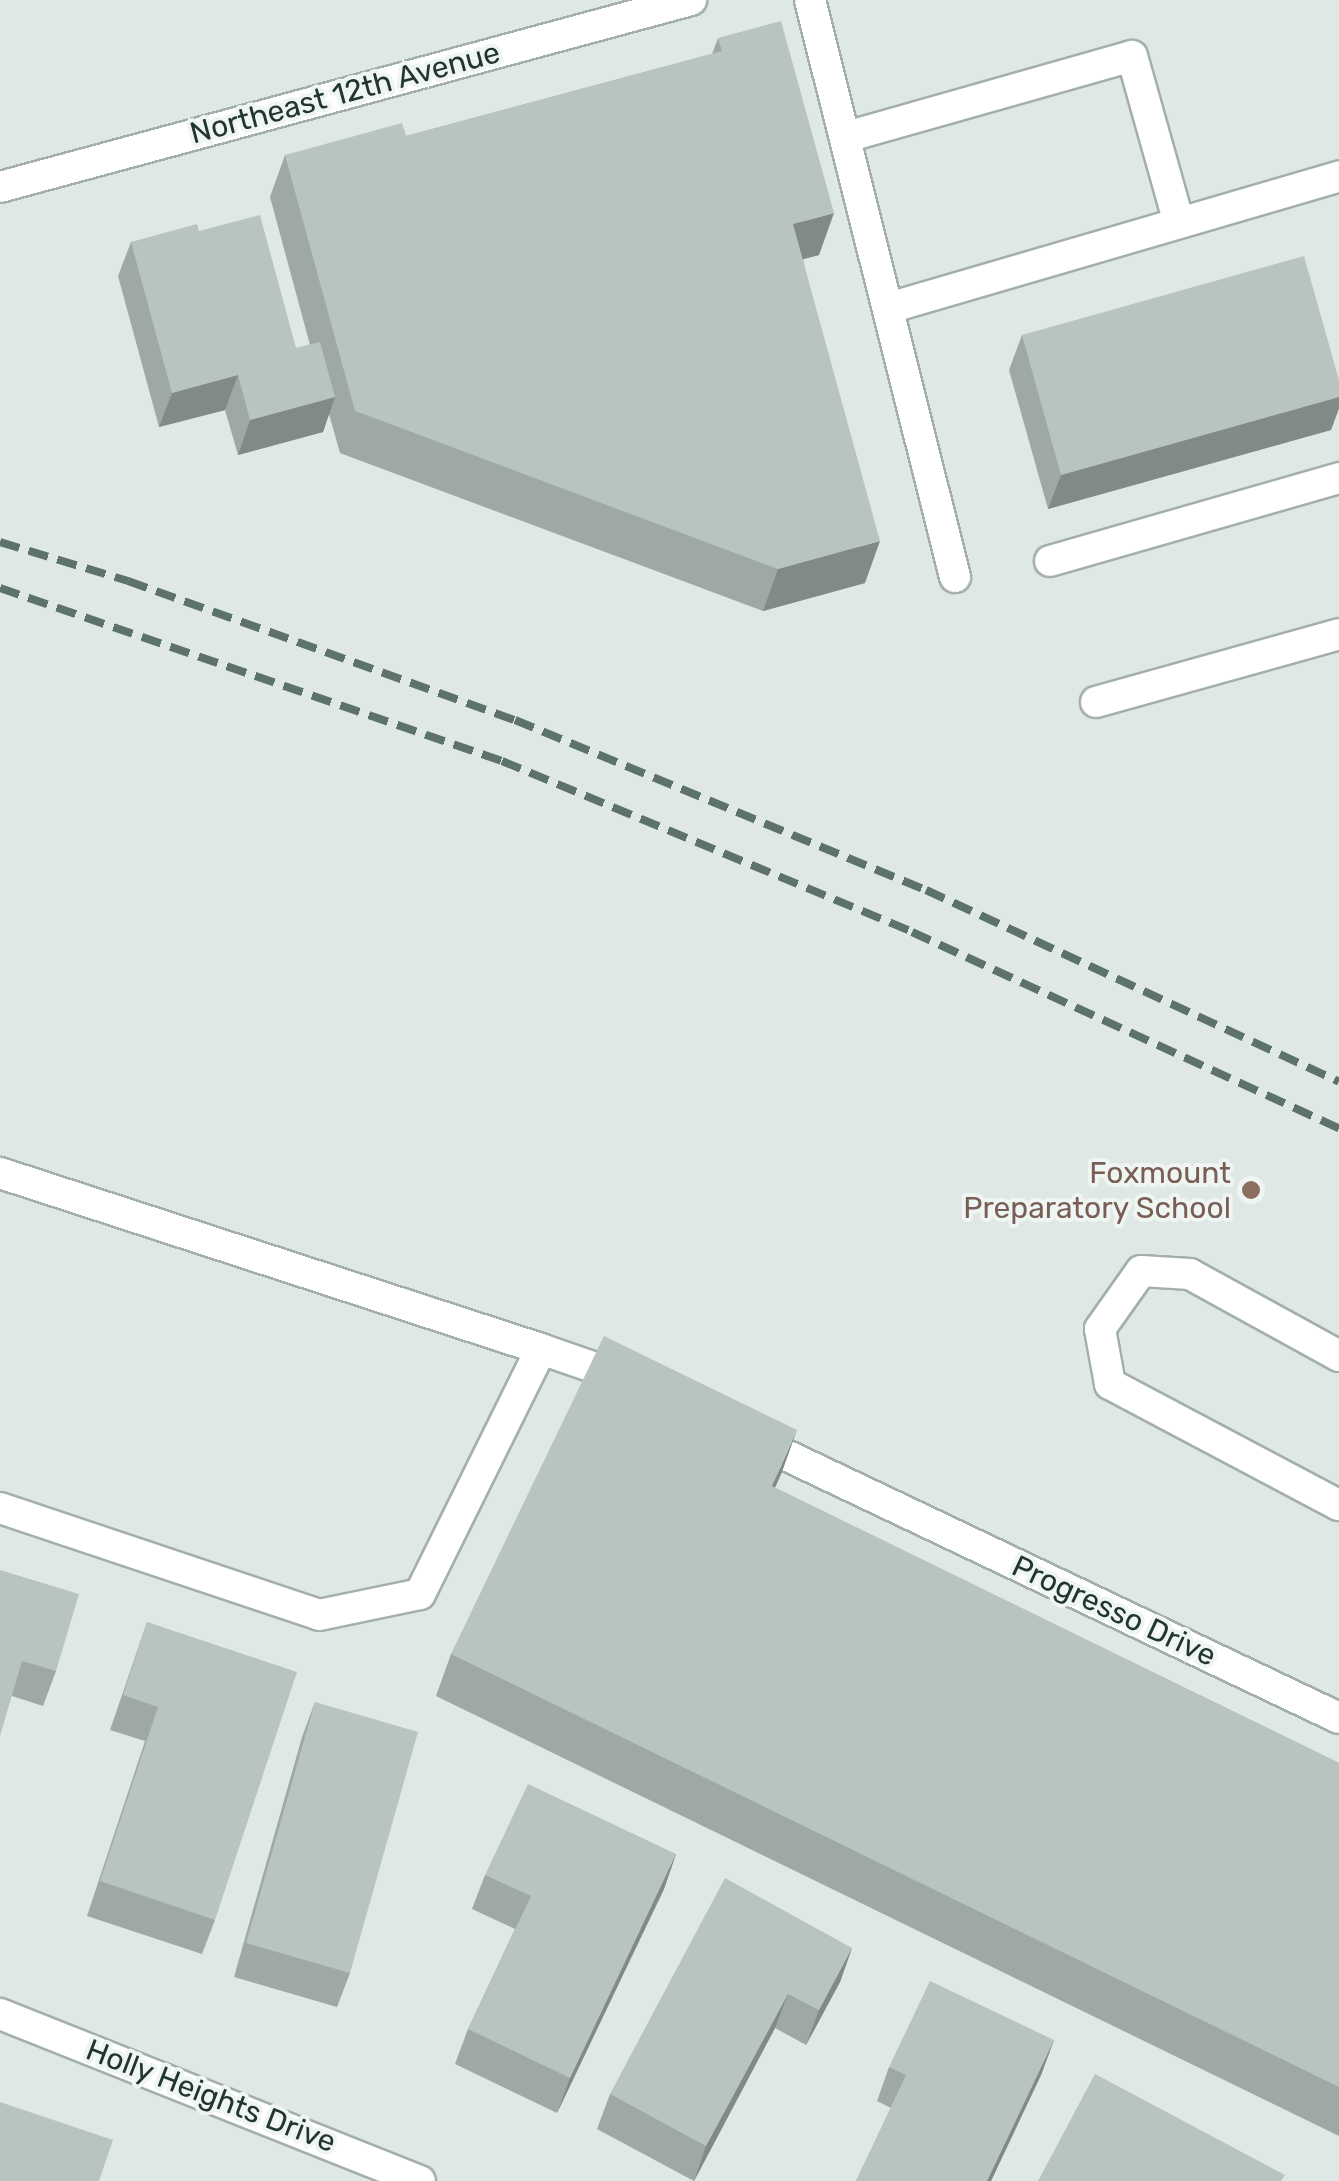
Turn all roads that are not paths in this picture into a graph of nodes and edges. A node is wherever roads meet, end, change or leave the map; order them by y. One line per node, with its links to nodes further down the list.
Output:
1 (691, 0): 5 (street, Northeast 12th Avenue)
2 (810, 0): 3 (street)
3 (846, 137): 6 (street); 7 (street)
4 (1339, 176): 6 (street)
5 (0, 187)
6 (1179, 223): 7 (street)
7 (889, 308): 10 (street)
8 (1339, 478): 9 (street)
9 (1050, 561)
10 (955, 577)
11 (1339, 634): 12 (street)
12 (1096, 702)
13 (0, 1173): 14 (street)
14 (541, 1349): 16 (street); 19 (street)
15 (1339, 1356): 18 (street)
16 (663, 1396)
17 (715, 1421): 20 (street, Progresso Drive)
18 (1339, 1506)
19 (0, 1508)
20 (1339, 1718)
21 (0, 2014): 22 (street, Holly Heights Drive)
22 (420, 2181)

